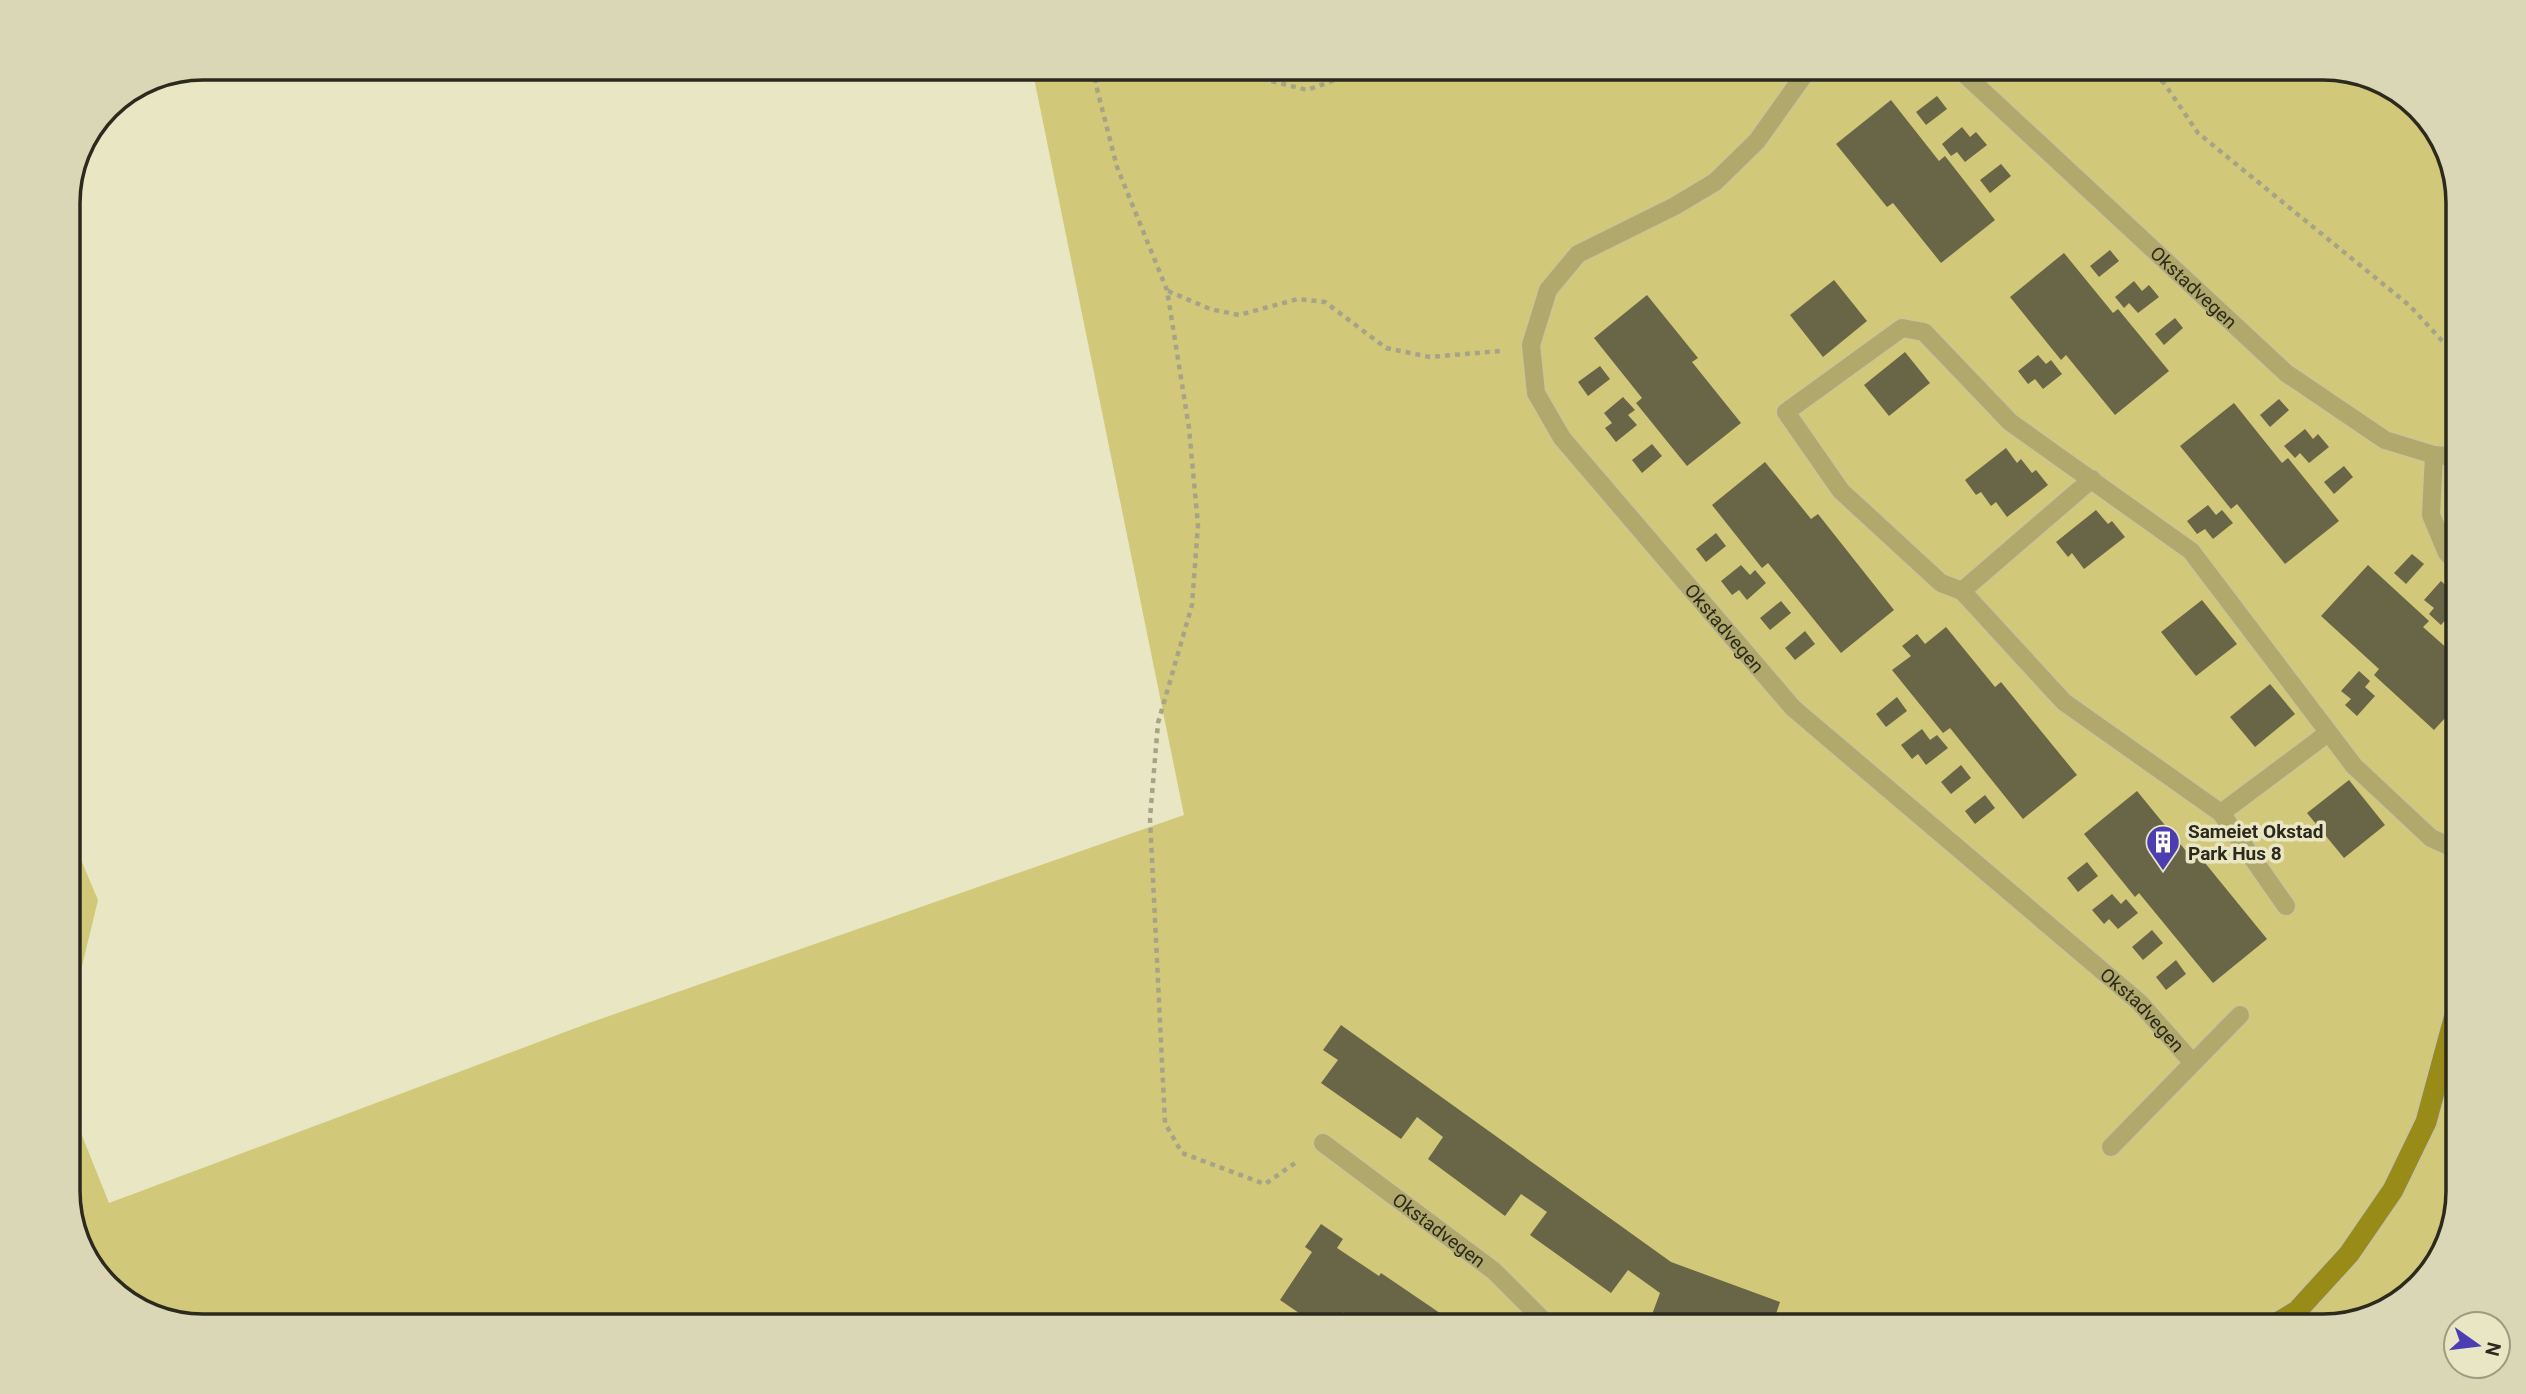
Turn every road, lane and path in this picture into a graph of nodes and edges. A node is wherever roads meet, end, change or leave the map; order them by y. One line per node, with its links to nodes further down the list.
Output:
1 (1095, 80): 7 (path)
2 (1267, 80): 3 (path)
3 (1335, 80)
4 (1800, 80): 8 (lane, Okstadvegen)
5 (1971, 80): 10 (lane, Okstadvegen)
6 (2160, 80): 9 (path)
7 (1167, 290): 8 (path); 22 (path)
8 (1531, 345): 21 (lane, Okstadvegen)
9 (2445, 345)
10 (2434, 454): 11 (lane, Okstadvegen); 13 (lane)
11 (2445, 455)
12 (2092, 479): 14 (lane); 14 (lane); 15 (lane)
13 (2445, 549)
14 (1962, 591): 16 (lane)
15 (2328, 733): 16 (lane); 17 (lane)
16 (2221, 813): 18 (lane)
17 (2446, 845)
18 (2286, 906)
19 (2240, 1015): 21 (lane)
20 (2446, 1049): 25 (street)
21 (2193, 1063): 23 (lane, Okstadvegen)
22 (1323, 1143): 24 (lane, Okstadvegen)
23 (2111, 1147)
24 (1536, 1313)
25 (2294, 1313)

